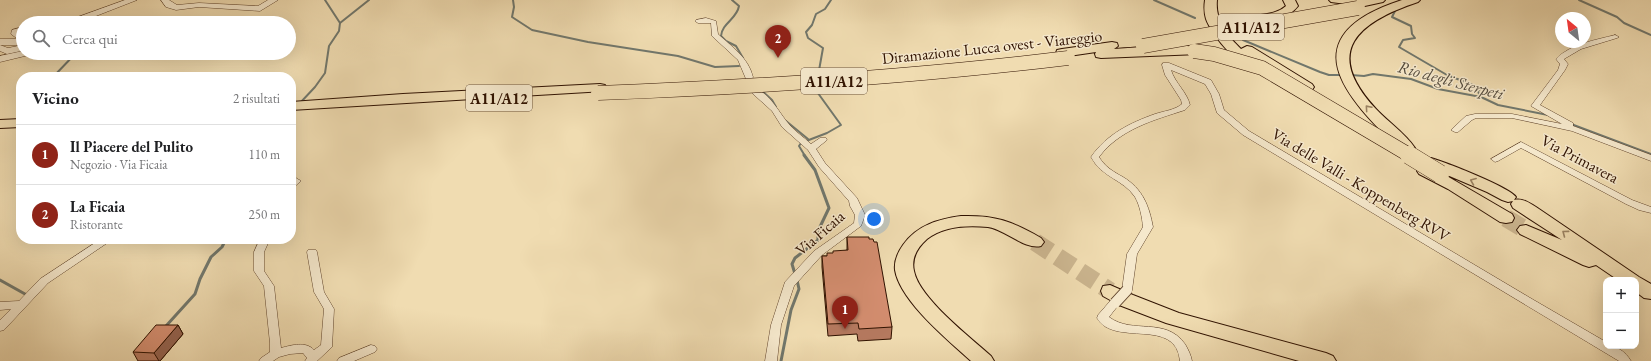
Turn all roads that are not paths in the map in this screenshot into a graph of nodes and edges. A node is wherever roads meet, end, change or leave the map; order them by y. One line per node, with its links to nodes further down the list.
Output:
1 (133, 0): 11 (street)
2 (165, 0): 3 (street)
3 (274, 0)
4 (1212, 0): 12 (highway)
5 (1289, 0): 14 (highway)
6 (1335, 0): 9 (highway)
7 (1406, 0): 9 (highway, Diramazione Lucca ovest - Viareggio / A11/A12)
8 (1414, 0): 10 (highway)
9 (1357, 4): 10 (highway, Diramazione Lucca ovest - Viareggio / A11/A12); 14 (highway, Diramazione Lucca ovest - Viareggio / A11/A12); 18 (highway, Diramazione Lucca ovest - Viareggio / A11/A12, bridge)
10 (1380, 6): 38 (highway, one-way to 10)
11 (89, 16)
12 (1213, 16): 38 (highway); 41 (highway)
13 (698, 21): 25 (street)
14 (1244, 23): 18 (highway, Diramazione Lucca ovest - Viareggio / A11/A12)
15 (1614, 37): 33 (street)
16 (0, 42): 17 (street)
17 (16, 42)
18 (1141, 44): 21 (highway, Diramazione Lucca ovest - Viareggio / A11/A12); 23 (highway, Diramazione Lucca ovest - Viareggio / A11/A12)
19 (0, 48): 20 (street)
20 (16, 49)
21 (1101, 54): 23 (highway, Diramazione Lucca ovest - Viareggio / A11/A12); 41 (highway, bridge)
22 (16, 55): 24 (street)
23 (1065, 56): 27 (highway, Diramazione Lucca ovest - Viareggio / A11/A12, bridge)
24 (0, 59)
25 (749, 77)
26 (755, 92): 37 (street, Via Ficaia)
27 (401, 101): 28 (highway, Diramazione Lucca ovest - Viareggio / A11/A12); 29 (highway, Diramazione Lucca ovest - Viareggio / A11/A12)
28 (296, 106)
29 (296, 111)
30 (16, 123): 31 (highway)
31 (0, 124)
32 (16, 128): 34 (highway)
33 (1574, 129): 35 (street); 39 (street)
34 (0, 130)
35 (1455, 130)
36 (823, 140): 37 (street)
37 (806, 144): 61 (street, Via Ficaia)
38 (1407, 148): 50 (highway, one-way to 38)
39 (1651, 158)
40 (1496, 159): 42 (street, Via Primavera)
41 (1454, 186): 43 (highway)
42 (1651, 210)
43 (1506, 218)
44 (1526, 230): 49 (highway)
45 (1035, 242): 57 (highway)
46 (100, 244): 52 (street)
47 (263, 244): 56 (street)
48 (312, 252): 58 (street)
49 (1623, 277)
50 (1626, 277)
51 (1117, 294): 62 (street); 63 (highway); 64 (street, Via delle Valli - Koppenberg RVV)
52 (23, 304): 53 (street); 54 (street)
53 (0, 306)
54 (0, 327)
55 (371, 349): 60 (street)
56 (275, 354): 58 (street); 59 (street)
57 (978, 358)
58 (312, 359)
59 (265, 361)
60 (343, 361)
61 (771, 361)
62 (1186, 361)
63 (1326, 361)
64 (1625, 361)

